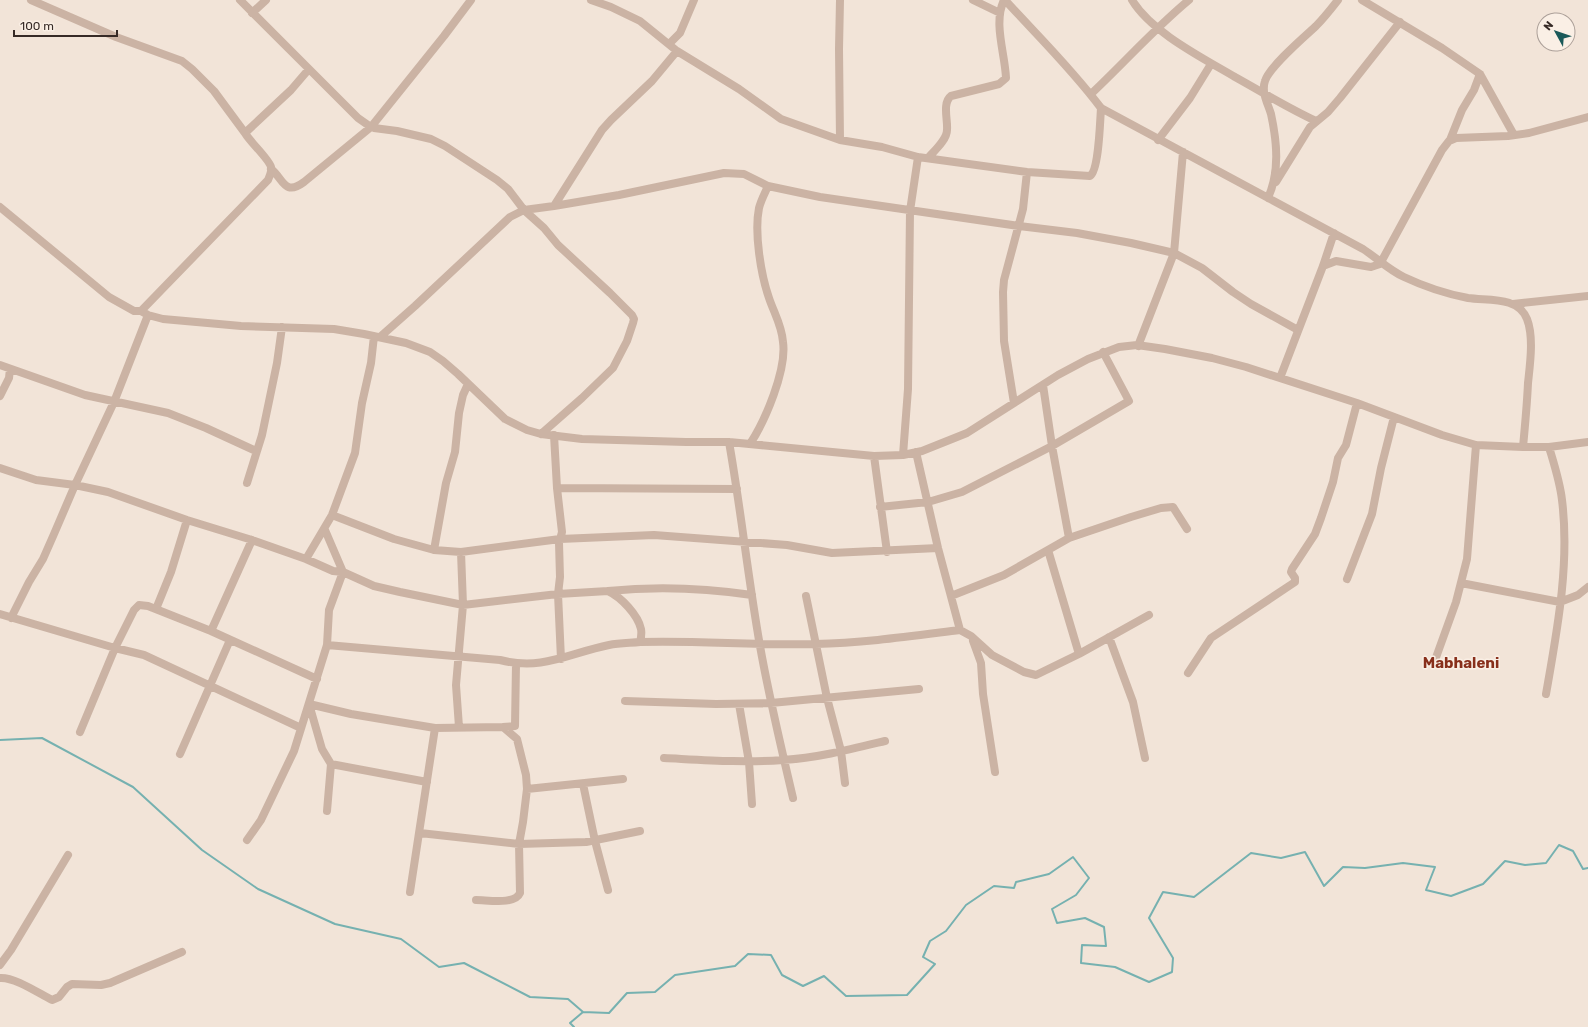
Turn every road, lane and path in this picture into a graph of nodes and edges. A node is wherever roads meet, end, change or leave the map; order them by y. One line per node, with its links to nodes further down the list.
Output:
1 (31, 0): 29 (street)
2 (240, 0): 14 (street)
3 (266, 0): 14 (street)
4 (471, 0): 28 (street)
5 (591, 0): 18 (street)
6 (694, 0): 18 (street)
7 (840, 0): 31 (street)
8 (973, 0): 15 (street)
9 (1005, 0): 15 (street); 23 (street)
10 (1132, 0): 17 (street)
11 (1189, 0): 17 (street)
12 (1338, 0): 24 (street)
13 (1362, 0): 16 (street)
14 (252, 13): 21 (street)
15 (1000, 13): 36 (street)
16 (1400, 22): 22 (street); 27 (street)
17 (1157, 28): 20 (street); 23 (street)
18 (670, 44): 19 (street)
19 (677, 51): 31 (street); 42 (street)
20 (1211, 64): 24 (street); 32 (street)
21 (309, 69): 28 (street); 29 (street)
22 (1480, 74): 30 (street); 33 (street)
23 (1091, 94): 25 (street)
24 (1265, 94): 27 (street); 39 (street)
25 (1100, 108): 32 (street); 38 (street)
26 (1588, 117): 30 (street)
27 (1316, 122): 39 (street)
28 (371, 127): 37 (street); 44 (street)
29 (244, 133): 37 (street)
30 (1514, 135): 33 (street)
31 (840, 140): 35 (street)
32 (1158, 140): 34 (street)
33 (1450, 140): 49 (street)
34 (1183, 152): 41 (street); 48 (street)
35 (918, 157): 36 (street); 45 (street)
36 (928, 158): 38 (street)
37 (271, 169): 53 (street)
38 (1027, 172): 46 (street)
39 (1274, 185): 41 (street)
40 (768, 186): 42 (street); 45 (street); 73 (street)
41 (1268, 198): 47 (street)
42 (554, 206): 44 (street)
43 (0, 207): 53 (street)
44 (524, 210): 56 (street); 69 (street)
45 (910, 211): 46 (street); 80 (street)
46 (1019, 226): 48 (street); 66 (street)
47 (1334, 234): 49 (street); 50 (street)
48 (1174, 253): 55 (street); 57 (street)
49 (1382, 262): 50 (street); 52 (street)
50 (1324, 266): 55 (street)
51 (1588, 296): 52 (street)
52 (1513, 304): 76 (street)
53 (145, 313): 54 (street); 65 (street)
54 (282, 328): 56 (street); 78 (street)
55 (1298, 330): 61 (street)
56 (377, 336): 62 (street); 89 (street)
57 (1138, 346): 58 (street); 61 (street)
58 (1103, 352): 63 (street); 75 (street)
59 (0, 365): 60 (street)
60 (10, 370): 64 (street); 65 (street)
61 (1280, 378): 67 (street)
62 (468, 384): 69 (street); 98 (street)
63 (1043, 385): 66 (street); 75 (street)
64 (0, 396)
65 (114, 402): 78 (street); 84 (street)
66 (1014, 403): 79 (street)
67 (1356, 404): 68 (street); 133 (street)
68 (1394, 417): 74 (street); 104 (street)
69 (541, 434): 70 (street)
70 (554, 436): 71 (street); 85 (street)
71 (730, 442): 73 (street); 86 (street)
72 (1588, 442): 77 (street)
73 (750, 444): 81 (street)
74 (1476, 445): 76 (street); 105 (street)
75 (1052, 446): 87 (street); 93 (street)
76 (1523, 447): 77 (street)
77 (1549, 447): 112 (street)
78 (256, 451): 83 (street)
79 (916, 452): 80 (street); 87 (street)
80 (903, 455): 81 (street)
81 (874, 456): 88 (street)
82 (0, 468): 84 (street)
83 (247, 483)
84 (75, 485): 90 (street); 117 (street)
85 (557, 488): 86 (street); 95 (street)
86 (737, 489): 96 (street)
87 (928, 502): 88 (street); 97 (street)
88 (880, 507): 101 (street)
89 (332, 515): 92 (street); 98 (street)
90 (187, 520): 94 (street); 114 (street)
91 (1187, 529): 93 (street)
92 (325, 530): 102 (street); 103 (street)
93 (1069, 538): 99 (street)
94 (252, 540): 102 (street); 119 (street)
95 (560, 540): 96 (street); 100 (street); 108 (street)
96 (744, 541): 101 (street); 109 (street)
97 (938, 548): 101 (street); 111 (street)
98 (434, 550): 100 (street)
99 (1048, 550): 111 (street); 128 (street)
100 (461, 552): 113 (street)
101 (887, 552)
102 (306, 559): 103 (street)
103 (343, 572): 113 (street); 125 (street)
104 (1347, 579)
105 (1461, 583): 112 (street); 131 (street)
106 (1588, 587): 112 (street)
107 (608, 591): 108 (street); 109 (street); 123 (street)
108 (558, 594): 113 (street); 130 (street)
109 (752, 595): 126 (street)
110 (806, 596): 124 (street)
111 (951, 596): 118 (street)
112 (1560, 602): 137 (street)
113 (463, 605): 129 (street)
114 (156, 609): 119 (street); 127 (street)
115 (0, 614): 117 (street)
116 (1149, 615): 121 (street)
117 (11, 618): 127 (street)
118 (960, 630): 120 (street); 124 (street)
119 (211, 631): 122 (street)
120 (971, 636): 128 (street); 156 (street)
121 (1109, 637): 128 (street); 152 (street)
122 (230, 640): 134 (street); 135 (street)
123 (640, 642): 126 (street); 130 (street)
124 (817, 644): 126 (street); 138 (street)
125 (327, 645): 129 (street); 134 (street)
126 (760, 645): 140 (street)
127 (114, 648): 135 (street); 147 (street)
128 (1079, 654)
129 (457, 656): 132 (street); 143 (street)
130 (561, 659): 132 (street)
131 (1434, 663)
132 (516, 664): 144 (street)
133 (1188, 673)
134 (317, 679): 141 (street)
135 (210, 685): 145 (street); 150 (street)
136 (919, 690): 138 (street)
137 (1546, 694)
138 (827, 698): 140 (street); 149 (street)
139 (625, 700): 142 (street)
140 (771, 703): 142 (street); 153 (street)
141 (309, 704): 145 (street); 146 (street); 155 (street)
142 (739, 704): 154 (street)
143 (459, 727): 144 (street); 146 (street)
144 (503, 727): 161 (street)
145 (302, 728): 167 (street)
146 (435, 728): 158 (street)
147 (80, 732)
148 (885, 741): 149 (street)
149 (840, 751): 153 (street); 159 (street)
150 (180, 754)
151 (664, 758): 154 (street)
152 (1146, 758)
153 (784, 760): 154 (street); 162 (street)
154 (749, 762): 163 (street)
155 (331, 764): 158 (street); 164 (street)
156 (995, 772)
157 (623, 779): 160 (street)
158 (427, 782): 166 (street)
159 (846, 783)
160 (583, 784): 161 (street); 168 (street)
161 (526, 789): 169 (street)
162 (793, 798)
163 (752, 804)
164 (327, 812)
165 (640, 831): 168 (street)
166 (420, 833): 169 (street); 172 (street)
167 (247, 840)
168 (595, 840): 169 (street); 171 (street)
169 (519, 844): 173 (street)
170 (68, 855): 175 (street)
171 (608, 890)
172 (410, 892)
173 (476, 900)
174 (182, 952): 176 (street)
175 (0, 965)
176 (0, 978)

